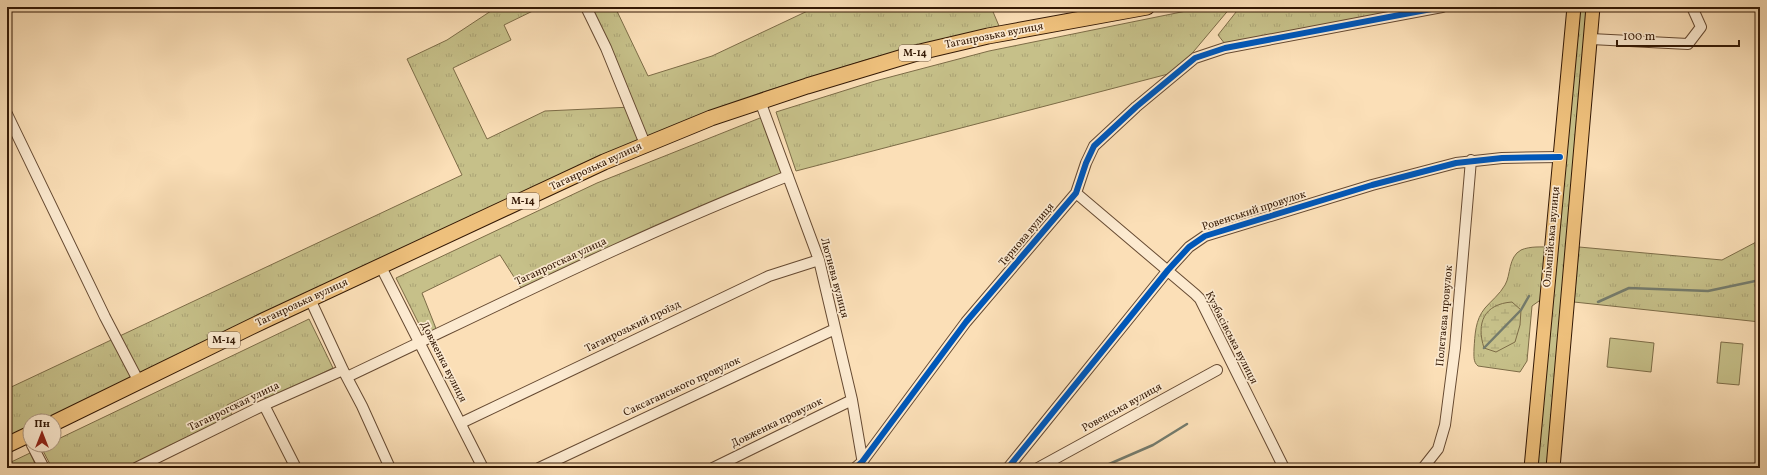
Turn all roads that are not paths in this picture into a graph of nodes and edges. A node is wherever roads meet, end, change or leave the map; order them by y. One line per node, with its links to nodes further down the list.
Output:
1 (586, 7): 10 (street)
2 (1147, 7): 8 (highway, Таганрозька вулиця / М-14)
3 (1442, 7): 15 (street, Тернова вулиця)
4 (1574, 7): 11 (main road, Олімпійська вулиця)
5 (1593, 7): 7 (main road, Олімпійська вулиця)
6 (1692, 7): 7 (street)
7 (1590, 39): 13 (main road, Олімпійська вулиця)
8 (760, 101): 10 (highway, Таганрозька вулиця / М-14); 14 (street, Лютнева вулиця)
9 (7, 114): 24 (street)
10 (645, 144): 17 (highway, Таганрозька вулиця / М-14)
11 (1560, 157): 12 (street, Ровенський провулок); 13 (main road, Ровенський провулок); 44 (main road, Олімпійська вулиця)
12 (1471, 160): 18 (street, Ровенський провулок); 43 (street, Полєтаєва провулок)
13 (1580, 160): 45 (main road, Олімпійська вулиця)
14 (788, 176): 16 (street, Лютнева вулиця); 21 (street, Таганрогская улица)
15 (1076, 194): 18 (street, Кузбасівська вулиця); 32 (street, Тернова вулиця)
16 (818, 260): 20 (street, Лютнева вулиця); 28 (street, Таганрозький проїзд)
17 (381, 267): 19 (highway, Таганрозька вулиця / М-14); 21 (street, Довженка вулиця)
18 (1168, 270): 33 (street, Кузбасівська вулиця); 41 (street, Ровенський провулок)
19 (310, 299): 23 (street); 24 (highway, Таганрозька вулиця / М-14)
20 (835, 329): 25 (street, Лютнева вулиця); 39 (street, Саксаганського провулок)
21 (420, 342): 23 (street, Таганрогская улица); 28 (street, Довженка вулиця)
22 (1217, 370): 42 (street, Ровенська вулиця)
23 (345, 374): 26 (street, Таганрогская улица); 37 (street)
24 (139, 382): 27 (highway, Таганрозька вулиця / М-14)
25 (852, 400): 32 (street, Лютнева вулиця); 40 (street, Довженка провулок)
26 (264, 405): 35 (street, Таганрогская улица); 36 (street)
27 (62, 419)
28 (461, 423): 38 (street, Довженка вулиця)
29 (22, 441): 30 (highway)
30 (7, 445)
31 (37, 453): 34 (street)
32 (860, 466)
33 (1282, 467)
34 (44, 468)
35 (136, 468)
36 (296, 468)
37 (390, 468)
38 (483, 468)
39 (539, 468)
40 (713, 468)
41 (1008, 468)
42 (1038, 468)
43 (1423, 468)
44 (1531, 468)
45 (1553, 468)

